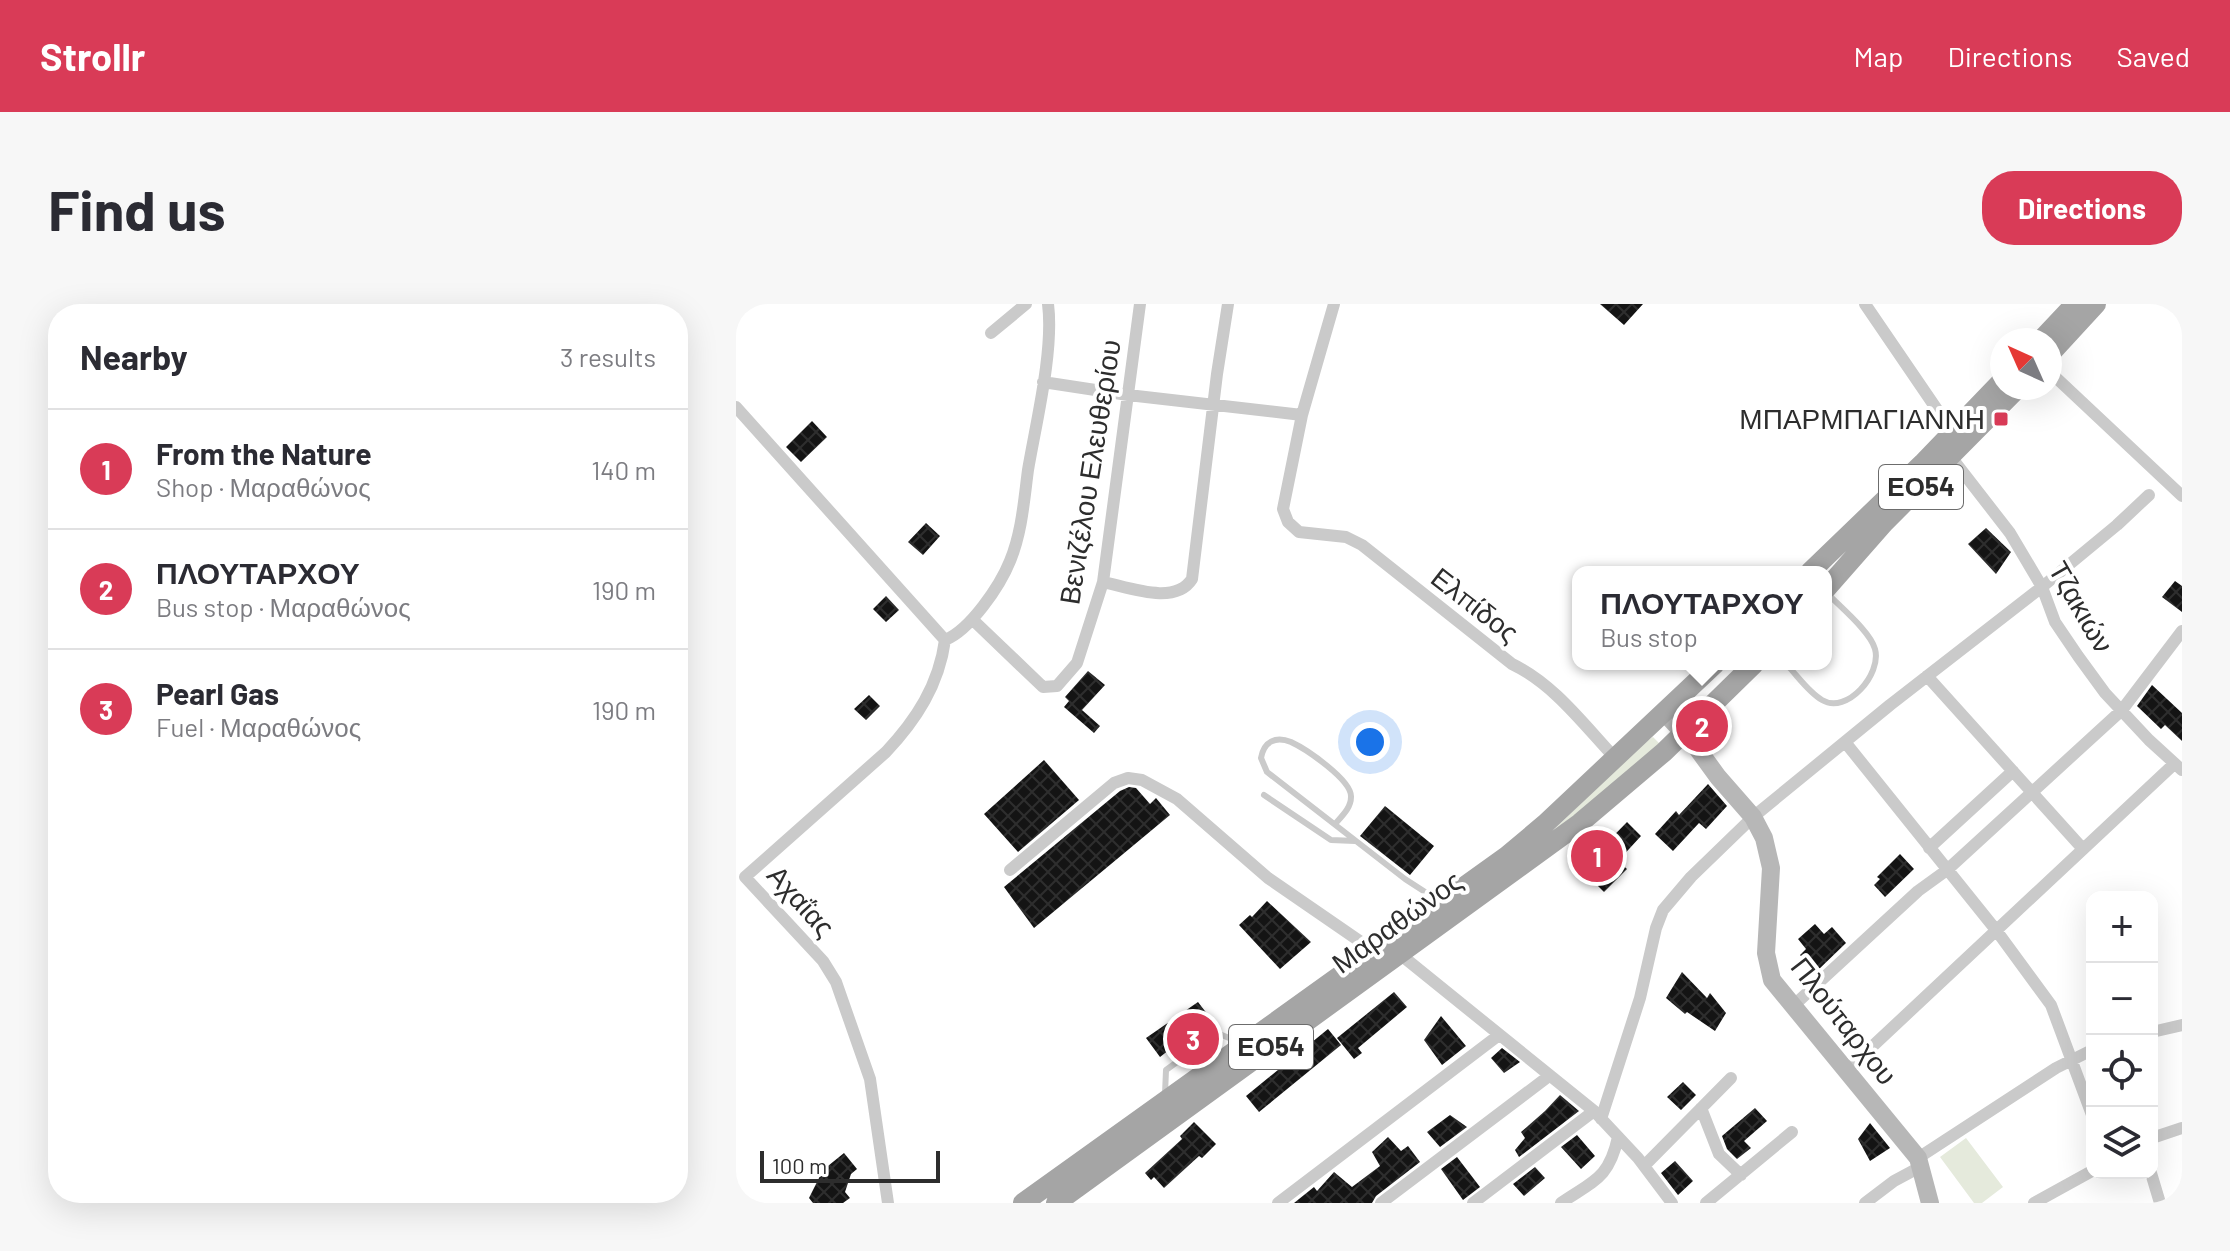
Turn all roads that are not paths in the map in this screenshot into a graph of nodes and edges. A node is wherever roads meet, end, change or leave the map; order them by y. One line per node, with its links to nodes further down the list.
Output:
1 (1026, 304): 8 (street)
2 (1048, 304): 10 (street)
3 (1140, 304): 13 (street, Βενιζέλου Ελευθερίου)
4 (1228, 304): 15 (street)
5 (1334, 304): 17 (street)
6 (1865, 304): 18 (street)
7 (2096, 304): 9 (main road)
8 (991, 333)
9 (2062, 341)
10 (1043, 382): 13 (street); 27 (street)
11 (2062, 383): 21 (street)
12 (1990, 394): 18 (main road, ΕΟ54)
13 (1128, 395): 15 (street); 23 (street, Βενιζέλου Ελευθερίου)
14 (2006, 400): 19 (main road, ΕΟ54)
15 (1215, 404): 17 (street); 23 (street)
16 (736, 407): 29 (street)
17 (1302, 415): 38 (street, Ελπίδος)
18 (1953, 433): 22 (main road, ΕΟ54)
19 (1951, 457): 24 (main road, ΕΟ54); 25 (street, Τζακιών)
20 (2149, 495): 25 (street)
21 (2182, 496)
22 (1816, 566)
23 (1103, 582): 27 (street, Βενιζέλου Ελευθερίου)
24 (1832, 583)
25 (2042, 587): 34 (street); 35 (street, Τζακιών)
26 (1832, 597): 33 (lane)
27 (973, 620): 29 (street)
28 (2182, 631): 35 (street)
29 (944, 646): 50 (street, Αχαΐας)
30 (1711, 670): 36 (main road, Μαραθώνος / ΕΟ54)
31 (1733, 670): 36 (main road)
32 (1746, 670): 36 (main road, Μαραθώνος / ΕΟ54)
33 (1792, 670)
34 (1927, 676): 37 (street); 40 (street)
35 (2122, 710): 39 (street, Τζακιών); 41 (street)
36 (1674, 728): 38 (main road, Μαραθώνος / ΕΟ54); 43 (street, Πλούταρχου); 54 (main road, Μαραθώνος / ΕΟ54)
37 (1845, 742): 43 (street); 46 (street)
38 (1616, 759): 51 (main road, Μαραθώνος / ΕΟ54)
39 (2178, 767): 47 (street)
40 (2013, 771): 41 (street); 46 (street)
41 (2032, 792): 47 (street); 49 (street)
42 (1264, 795): 45 (lane)
43 (1753, 817): 55 (street, Πλούταρχου); 66 (street)
44 (1335, 824): 44 (lane); 45 (lane)
45 (1355, 841): 51 (lane)
46 (1929, 848): 49 (street)
47 (2083, 849): 52 (street)
48 (1010, 870): 53 (street)
49 (1947, 870): 52 (street); 55 (street)
50 (741, 872): 78 (street, Αχαΐας)
51 (1442, 903): 53 (main road, Μαραθώνος / ΕΟ54)
52 (1996, 930): 60 (street); 61 (street)
53 (1374, 951): 79 (main road, Μαραθώνος / ΕΟ54)
54 (1401, 955): 58 (street); 80 (main road, Μαραθώνος / ΕΟ54)
55 (1792, 1007): 61 (street, Πλούταρχου)
56 (2182, 1025): 57 (street)
57 (2158, 1031)
58 (1499, 1035): 62 (street); 76 (street)
59 (2086, 1053): 60 (street)
60 (2072, 1059): 64 (street); 71 (street)
61 (1845, 1072): 71 (street, Πλούταρχου)
62 (1549, 1076): 66 (street); 81 (street)
63 (1731, 1078): 65 (street)
64 (2089, 1107)
65 (1701, 1108): 72 (street); 74 (street)
66 (1598, 1115): 70 (street); 77 (street)
67 (2182, 1128): 69 (street)
68 (1792, 1132): 74 (street)
69 (2158, 1136)
70 (1618, 1137): 72 (street); 82 (street)
71 (1920, 1162): 85 (street); 86 (street, Πλούταρχου)
72 (1644, 1166): 83 (street)
73 (2086, 1174): 87 (street)
74 (1741, 1175): 84 (street)
75 (2153, 1179): 88 (street)
76 (1284, 1201)
77 (1479, 1201)
78 (888, 1203)
79 (1023, 1203)
80 (1056, 1203)
81 (1381, 1203)
82 (1561, 1203)
83 (1672, 1203)
84 (1706, 1203)
85 (1865, 1203)
86 (1930, 1203)
87 (2034, 1203)
88 (2160, 1203)

